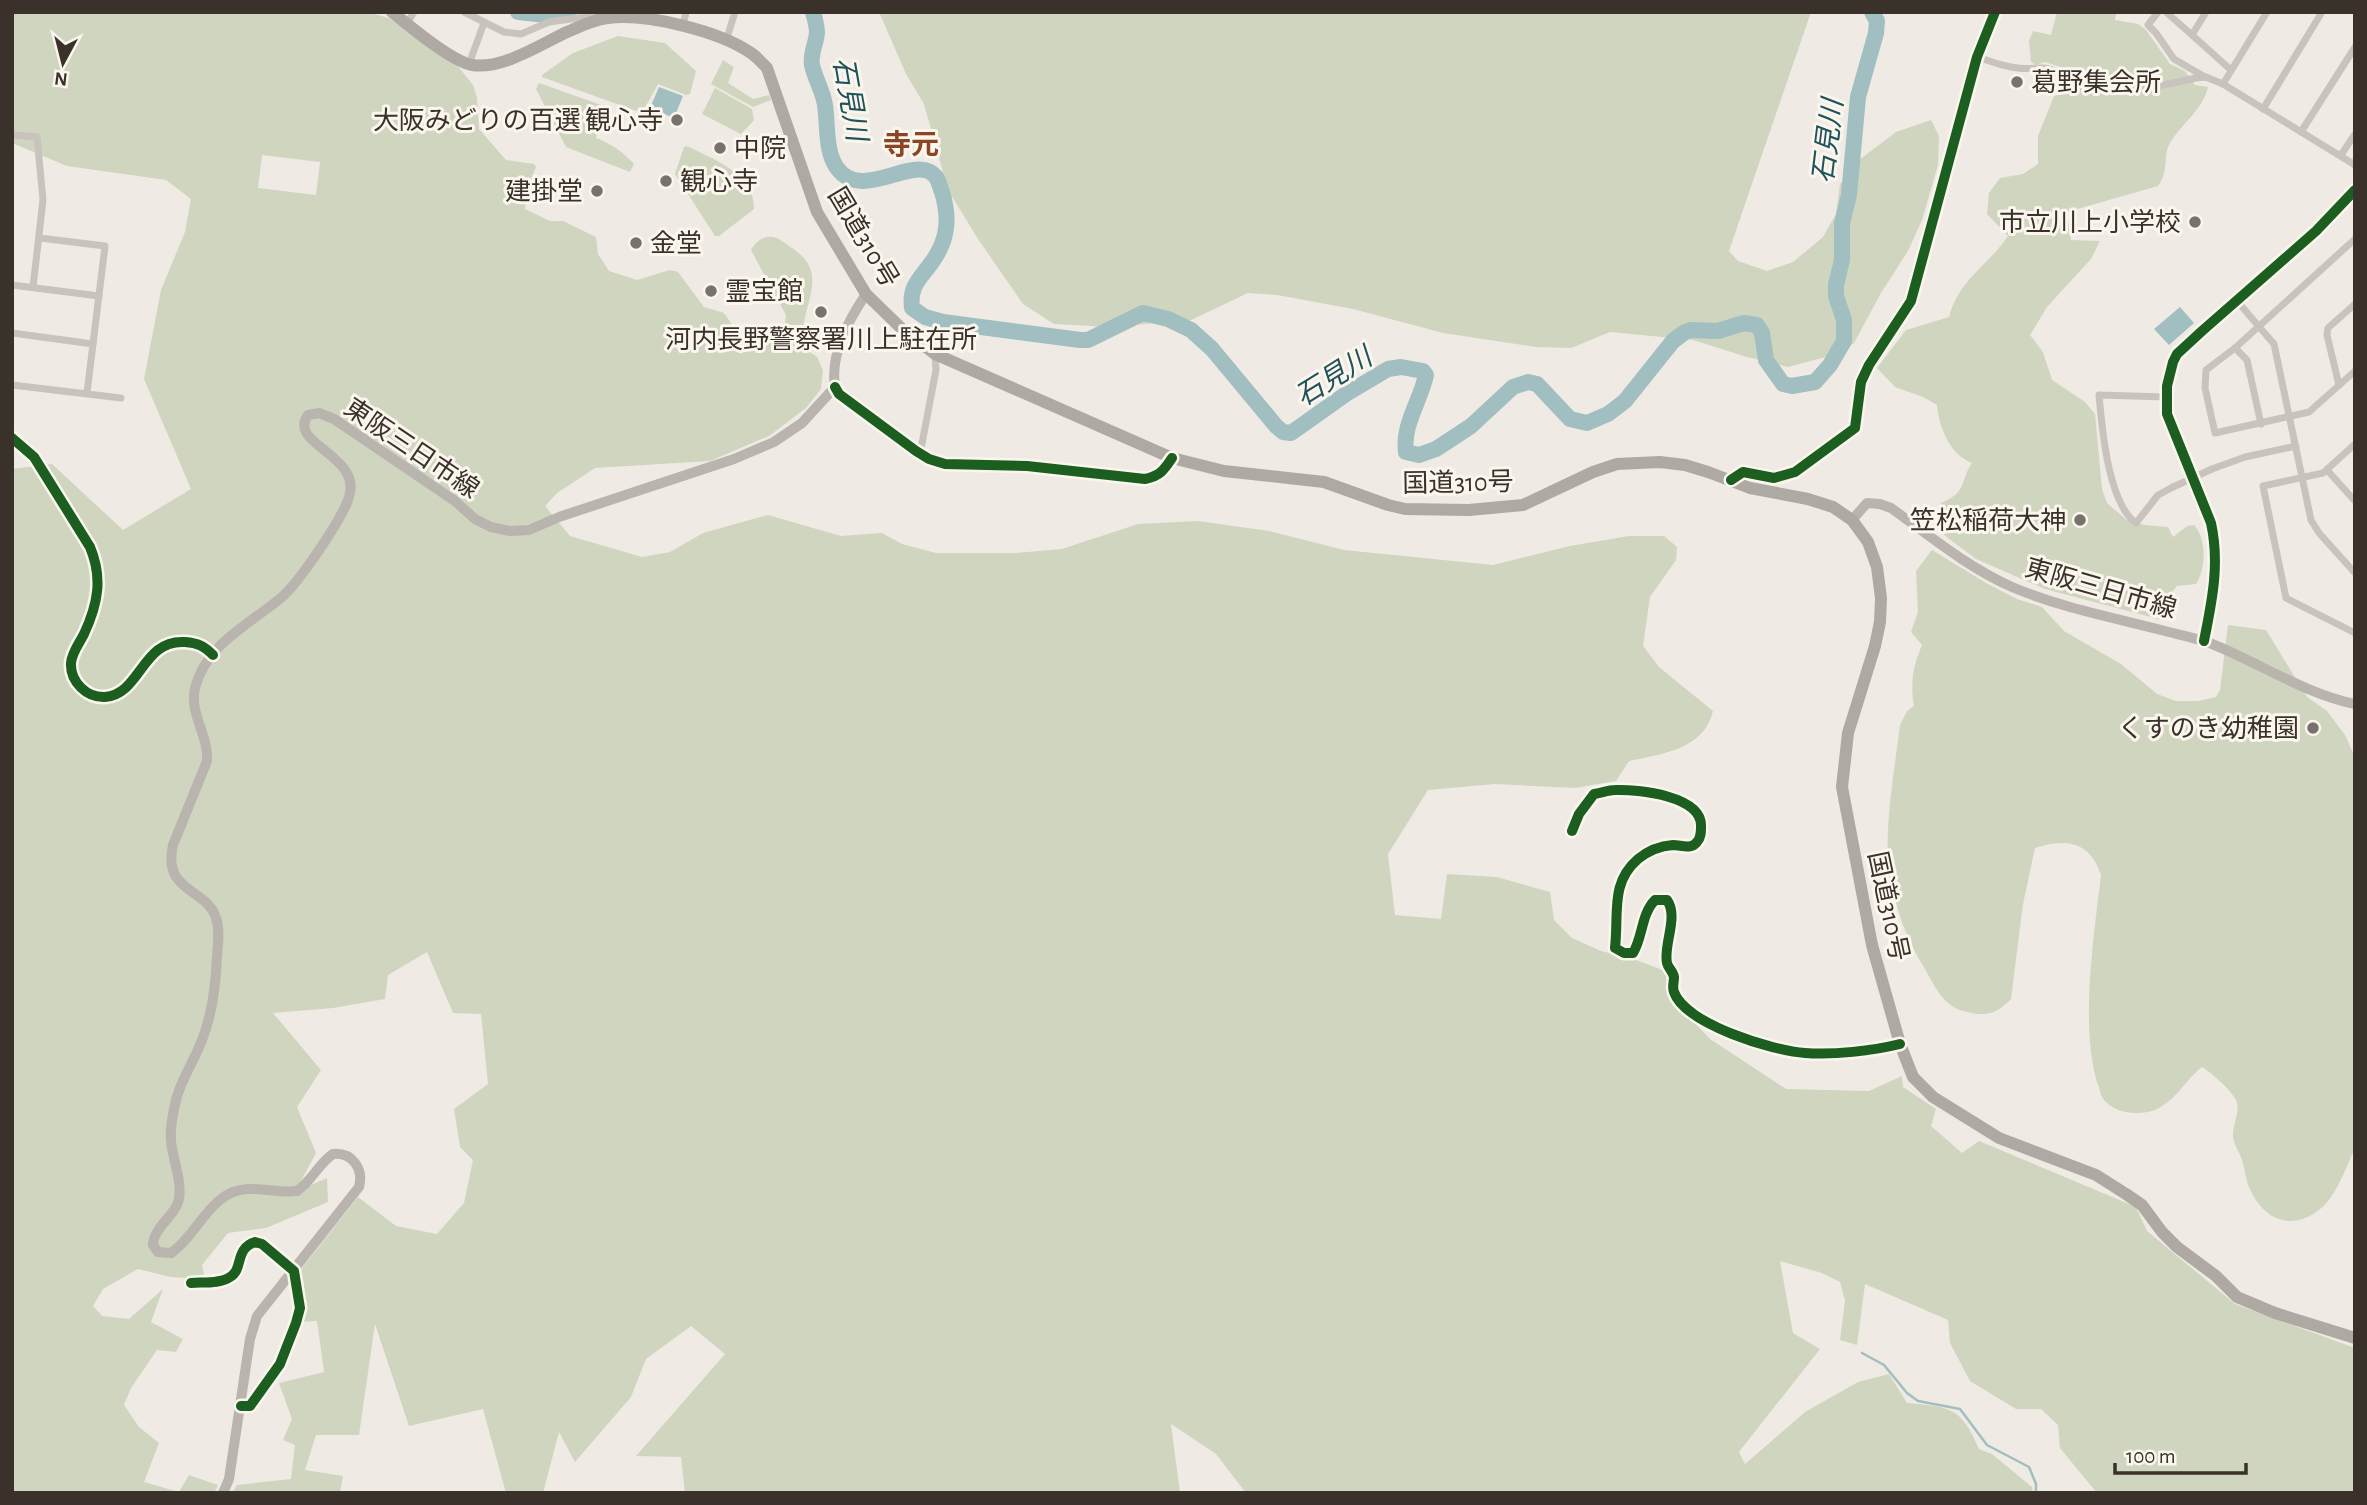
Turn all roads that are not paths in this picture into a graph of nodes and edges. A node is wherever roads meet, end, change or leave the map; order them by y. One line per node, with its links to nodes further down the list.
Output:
1 (392, 12): 14 (highway)
2 (414, 12): 14 (street)
3 (464, 12): 13 (street)
4 (686, 12): 15 (street)
5 (735, 12): 17 (street)
6 (1995, 12): 19 (street)
7 (2158, 12): 22 (street)
8 (2166, 12): 16 (street)
9 (2206, 12): 16 (street)
10 (2267, 12): 21 (street)
11 (2322, 12): 24 (street)
12 (604, 15): 13 (street); 15 (highway, 国道310号); 20 (highway, 国道310号)
13 (484, 23): 20 (street)
14 (407, 24): 20 (highway)
15 (683, 26): 17 (highway, 国道310号)
16 (2192, 35): 21 (street)
17 (726, 41): 35 (highway, 国道310号)
18 (2355, 47): 25 (street)
19 (1977, 57): 22 (street); 60 (street)
20 (469, 64)
21 (2231, 70): 23 (street)
22 (2206, 77): 23 (street)
23 (2224, 84): 24 (street)
24 (2263, 109): 25 (street)
25 (2301, 132): 28 (street)
26 (2355, 134): 28 (street)
27 (12, 135): 31 (street)
28 (2341, 155): 29 (street)
29 (2355, 165)
30 (2355, 190): 37 (street)
31 (40, 238): 34 (street); 36 (street)
32 (2355, 239): 39 (street)
33 (12, 285): 34 (street)
34 (33, 287): 36 (street)
35 (866, 294): 43 (highway, 国道310号); 47 (main road)
36 (99, 296): 41 (street)
37 (2237, 301): 39 (street); 49 (street)
38 (2355, 304): 46 (street)
39 (2258, 326): 42 (street); 51 (street)
40 (12, 333): 41 (street)
41 (93, 344): 48 (street)
42 (2235, 348): 52 (street); 52 (street)
43 (935, 354): 56 (street); 57 (highway, 国道310号)
44 (2355, 371): 46 (street)
45 (12, 385): 48 (street)
46 (2339, 385): 51 (street)
47 (835, 387): 56 (street); 66 (main road, 東阪三日市線)
48 (87, 393): 50 (street)
49 (2166, 397): 55 (street, bridge); 65 (street)
50 (121, 398)
51 (2290, 417): 52 (street); 55 (street)
52 (2261, 424)
53 (12, 438): 66 (street)
54 (2355, 444): 58 (street)
55 (2296, 446): 59 (street)
56 (920, 454): 57 (street)
57 (1172, 458): 60 (highway, 国道310号)
58 (2327, 470): 59 (street); 61 (street)
59 (2304, 478): 63 (street); 64 (street)
60 (1731, 480): 62 (highway, 国道310号)
61 (2355, 501)
62 (1852, 520): 65 (main road, 東阪三日市線); 69 (highway, 国道310号)
63 (2355, 573)
64 (2355, 633)
65 (2204, 641): 67 (main road, 東阪三日市線)
66 (213, 655): 70 (main road, 東阪三日市線)
67 (2355, 704)
68 (1572, 831): 69 (street)
69 (1900, 1044): 72 (highway, 国道310号)
70 (294, 1271): 71 (street); 73 (main road, 東阪三日市線); 73 (street)
71 (191, 1283)
72 (2355, 1338)
73 (241, 1406): 74 (main road, 東阪三日市線)
74 (223, 1493)

